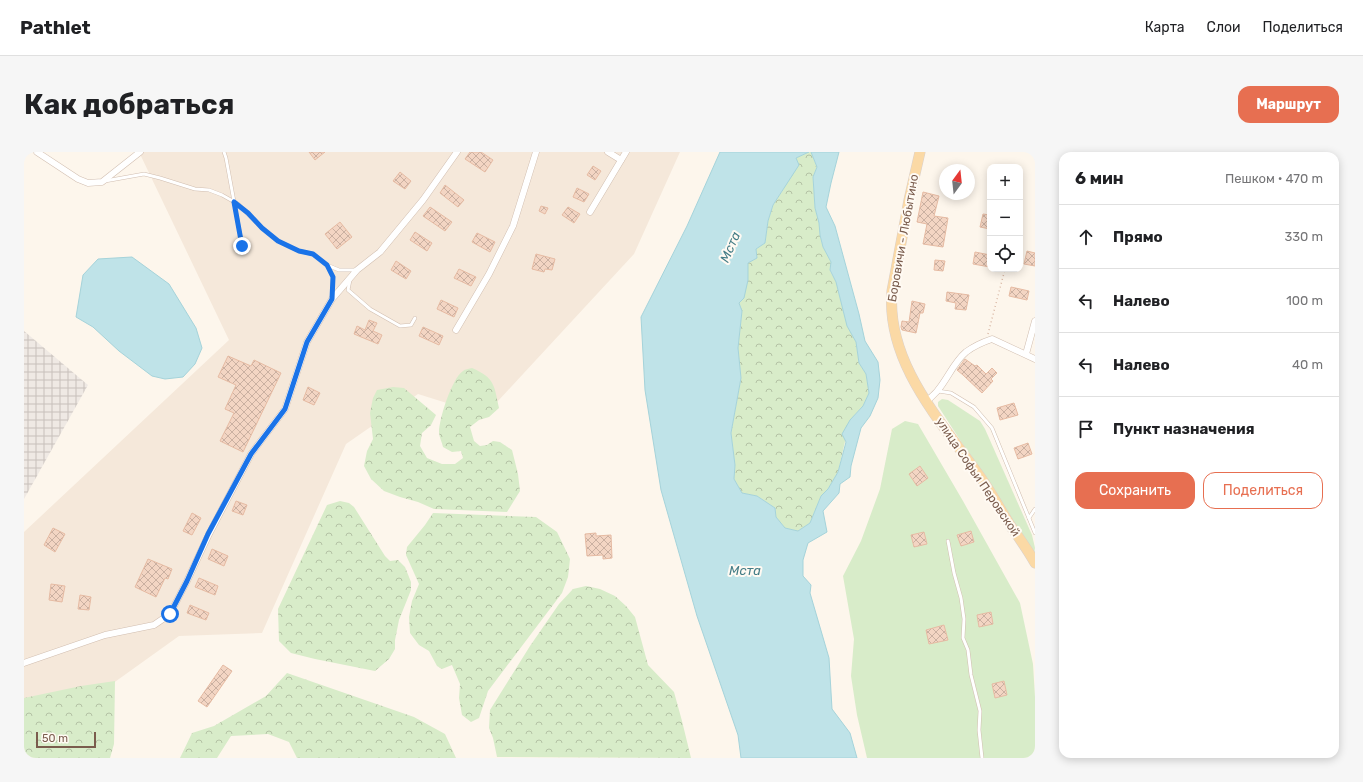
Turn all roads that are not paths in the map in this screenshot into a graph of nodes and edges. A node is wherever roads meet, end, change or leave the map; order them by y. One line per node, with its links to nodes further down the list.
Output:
1 (37, 152): 10 (street)
2 (140, 152): 10 (street)
3 (224, 152): 11 (lane)
4 (457, 152): 15 (street)
5 (536, 152): 20 (street)
6 (608, 152): 9 (street)
7 (626, 152): 9 (street)
8 (920, 152): 24 (main road, Боровичи - Любытино)
9 (621, 160): 12 (street)
10 (102, 182): 11 (lane)
11 (234, 202): 13 (lane); 14 (lane)
12 (590, 212)
13 (242, 246)
14 (327, 265): 15 (lane); 17 (lane)
15 (357, 270): 16 (street)
16 (351, 276): 17 (street); 18 (lane)
17 (332, 299): 31 (street)
18 (415, 318)
19 (1035, 321): 21 (street)
20 (456, 330)
21 (1026, 354): 22 (street); 23 (street)
22 (1035, 359)
23 (938, 391): 24 (street); 27 (lane)
24 (927, 402): 25 (main road, Боровичи - Любытино)
25 (933, 412): 30 (main road, улица Софьи Перовской)
26 (1035, 508): 27 (lane)
27 (1029, 518): 28 (lane)
28 (1035, 533)
29 (948, 542): 32 (lane)
30 (1035, 563)
31 (24, 663)
32 (982, 758)

